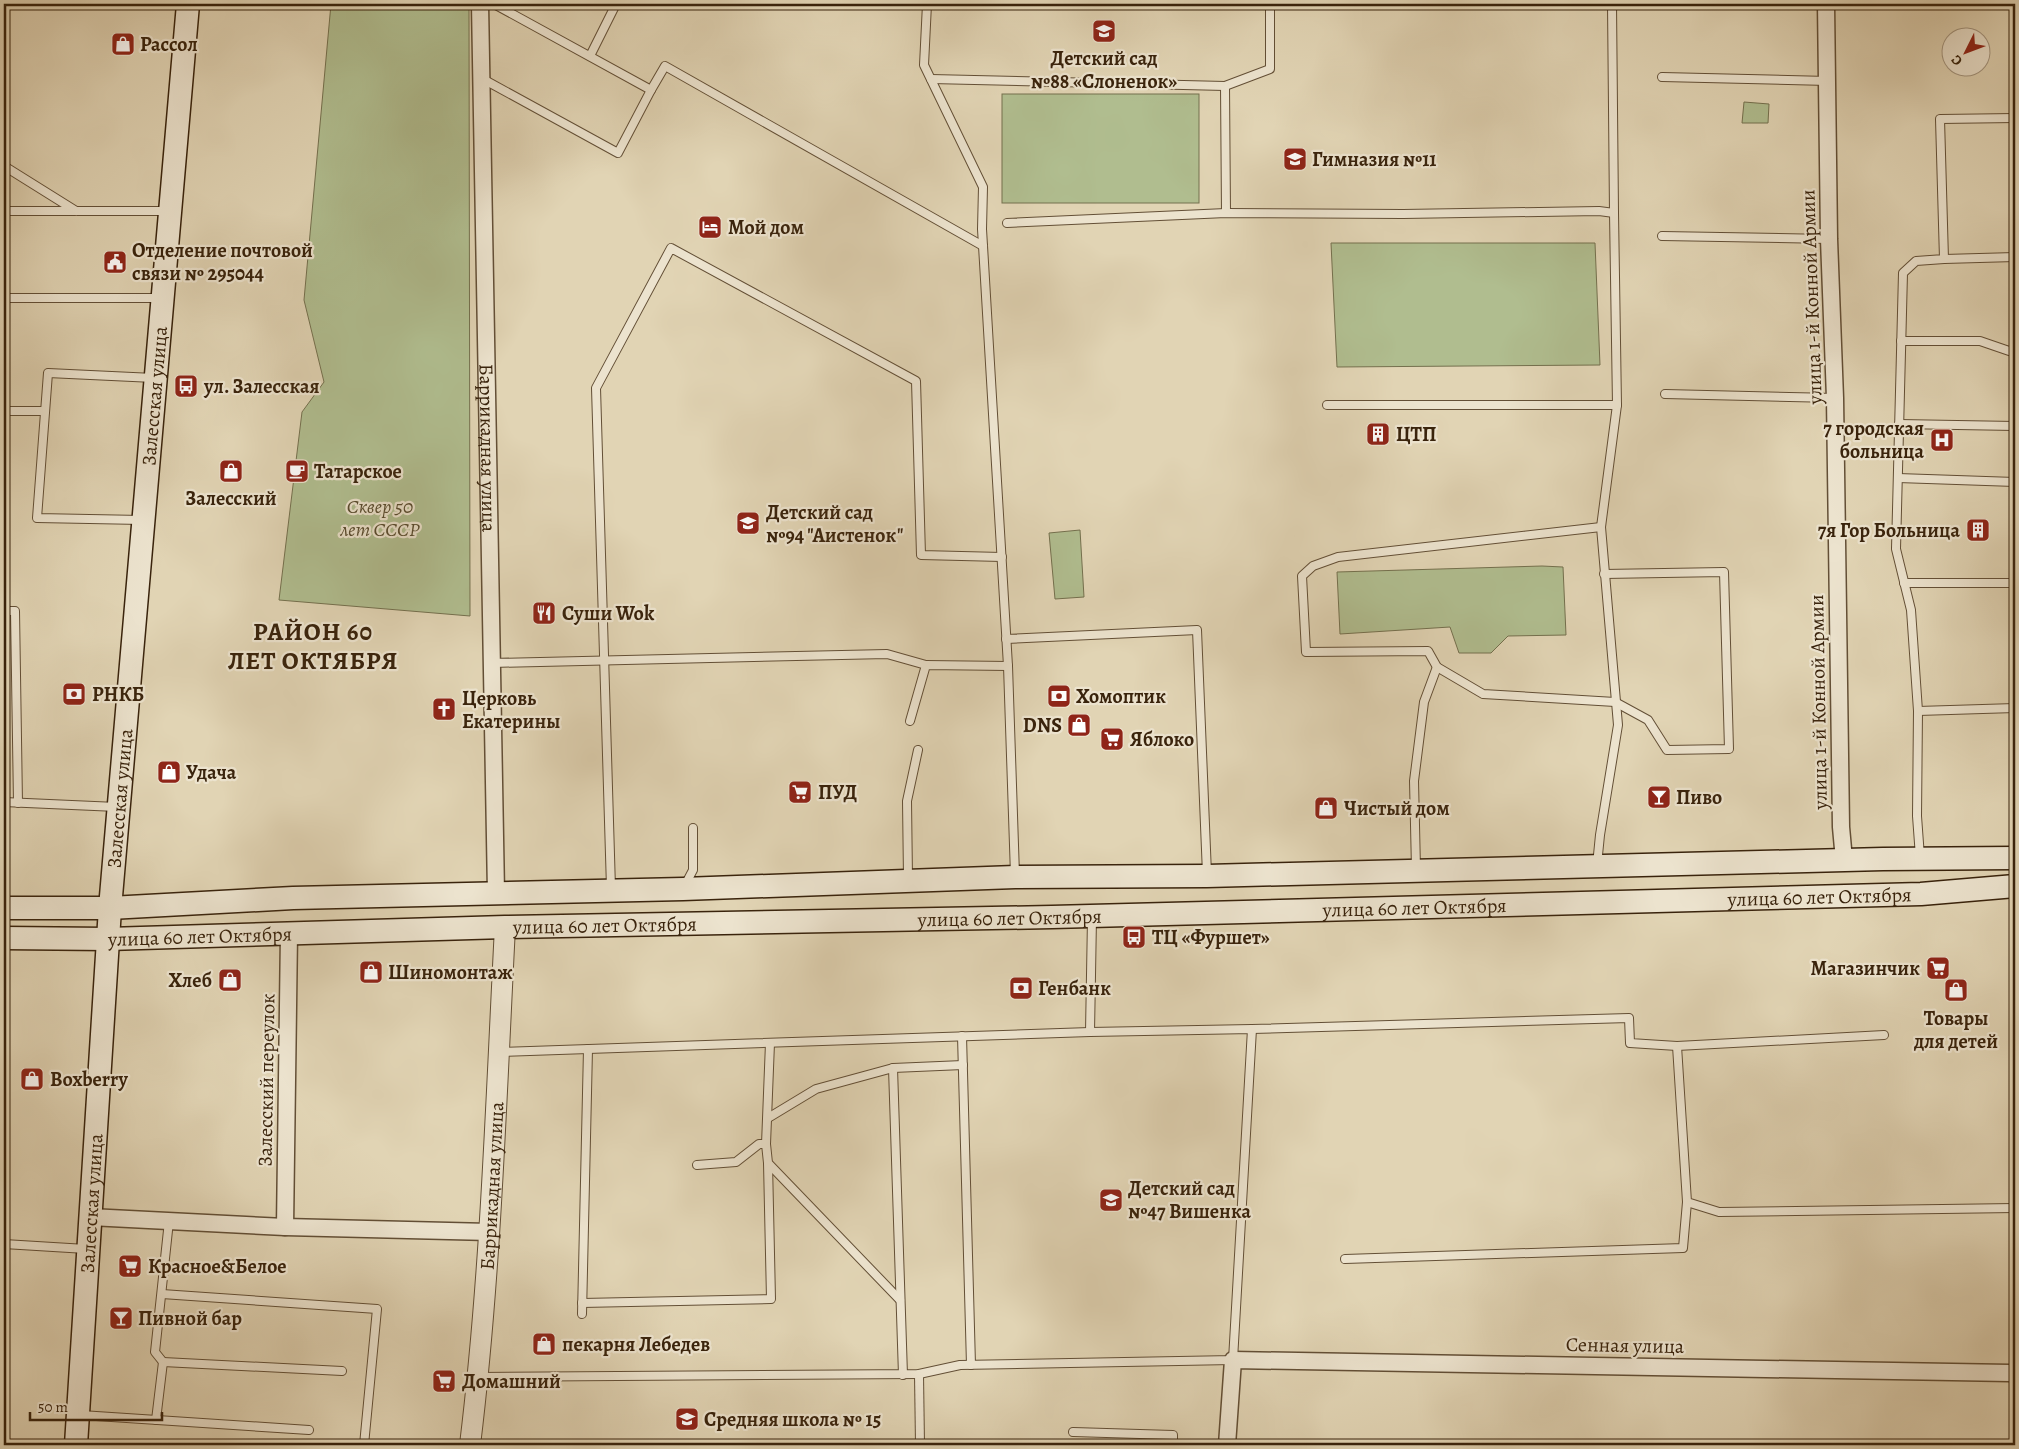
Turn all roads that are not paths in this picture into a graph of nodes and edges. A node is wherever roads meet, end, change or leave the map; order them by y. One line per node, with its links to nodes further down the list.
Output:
1 (188, 4): 18 (main road, Залесская улица)
2 (480, 4): 10 (street, Баррикадная улица)
3 (494, 4): 9 (lane)
4 (616, 4): 9 (lane)
5 (927, 4): 12 (lane)
6 (1270, 4): 14 (lane)
7 (1612, 4): 22 (lane)
8 (1826, 4): 13 (street, улица 1-й Конной Армии)
9 (590, 56): 15 (lane)
10 (481, 78): 15 (lane); 53 (street, Баррикадная улица)
11 (1662, 78): 13 (lane)
12 (931, 79): 14 (lane); 26 (lane)
13 (1828, 80): 25 (street, улица 1-й Конной Армии)
14 (1225, 86): 21 (lane)
15 (651, 90): 26 (lane)
16 (2015, 118): 28 (lane)
17 (4, 166): 20 (lane)
18 (170, 211): 20 (lane); 30 (main road, Залесская улица)
19 (4, 212): 20 (lane)
20 (78, 212)
21 (1226, 213): 22 (lane); 23 (lane)
22 (1614, 213): 37 (lane)
23 (1007, 223)
24 (1662, 236): 25 (lane)
25 (1829, 238): 35 (street, улица 1-й Конной Армии)
26 (983, 246): 46 (lane)
27 (2015, 257): 28 (lane)
28 (1944, 259): 31 (lane)
29 (4, 298): 30 (lane)
30 (162, 298): 33 (main road, Залесская улица)
31 (1901, 341): 32 (lane); 40 (lane)
32 (2015, 353)
33 (156, 378): 38 (lane); 44 (main road, Залесская улица)
34 (1665, 394): 35 (lane)
35 (1835, 398): 68 (street, улица 1-й Конной Армии)
36 (1327, 405): 37 (lane)
37 (1617, 405): 45 (lane)
38 (45, 411): 39 (lane); 44 (lane)
39 (4, 412)
40 (1899, 424): 41 (lane); 42 (lane)
41 (2015, 426)
42 (1898, 478): 43 (lane); 48 (lane)
43 (2015, 482)
44 (144, 520): 64 (main road, Залесская улица)
45 (1601, 527): 47 (lane); 56 (lane)
46 (1002, 557): 51 (lane); 52 (lane)
47 (1604, 574): 57 (lane); 57 (lane)
48 (1904, 582): 49 (lane); 59 (lane)
49 (2015, 583)
50 (4, 611): 63 (lane)
51 (1006, 639): 55 (lane); 72 (lane)
52 (605, 659): 53 (lane); 54 (lane); 77 (lane)
53 (492, 663): 78 (street, Баррикадная улица)
54 (926, 665): 55 (lane); 60 (lane)
55 (1008, 666): 73 (lane)
56 (1437, 667): 57 (lane); 71 (lane)
57 (1615, 702): 69 (lane)
58 (2015, 708): 59 (lane)
59 (1918, 712): 67 (lane)
60 (910, 721)
61 (918, 750): 74 (lane)
62 (4, 802): 63 (lane)
63 (18, 803): 64 (lane)
64 (119, 807): 81 (main road, Залесская улица)
65 (693, 828): 75 (lane)
66 (2015, 858): 67 (main road, улица 60 лет Октября)
67 (1920, 859): 68 (main road, улица 60 лет Октября)
68 (1844, 860): 69 (main road, улица 60 лет Октября)
69 (1597, 867): 70 (main road, улица 60 лет Октября)
70 (1522, 869): 71 (main road, улица 60 лет Октября); 79 (main road)
71 (1416, 870): 72 (main road, улица 60 лет Октября)
72 (1207, 876): 73 (main road, улица 60 лет Октября)
73 (1014, 877): 74 (main road, улица 60 лет Октября)
74 (908, 880): 75 (main road, улица 60 лет Октября)
75 (693, 883): 77 (main road, улица 60 лет Октября)
76 (2015, 886): 79 (main road, улица 60 лет Октября)
77 (611, 890): 78 (main road, улица 60 лет Октября)
78 (496, 893): 81 (main road, улица 60 лет Октября)
79 (1521, 904): 82 (main road, улица 60 лет Октября)
80 (4, 908): 81 (main road, улица 60 лет Октября)
81 (110, 908): 86 (main road, Залесская улица)
82 (1092, 916): 83 (main road, улица 60 лет Октября); 88 (lane)
83 (505, 927): 84 (main road, улица 60 лет Октября); 94 (street, Баррикадная улица)
84 (289, 933): 86 (main road, улица 60 лет Октября); 105 (street, Залесский переулок)
85 (4, 938): 86 (main road, улица 60 лет Октября)
86 (108, 939): 103 (main road, Залесская улица)
87 (1252, 1029): 88 (lane); 92 (lane); 114 (lane)
88 (1090, 1032): 90 (lane)
89 (1884, 1035): 92 (lane)
90 (962, 1036): 91 (lane); 95 (lane)
91 (770, 1043): 93 (lane); 97 (lane)
92 (1678, 1046): 101 (lane)
93 (588, 1049): 94 (lane); 112 (lane)
94 (499, 1052): 106 (street, Баррикадная улица)
95 (963, 1065): 96 (lane); 116 (lane)
96 (893, 1068): 97 (lane); 111 (lane)
97 (768, 1118): 98 (lane)
98 (766, 1144): 99 (lane); 100 (lane)
99 (768, 1163): 111 (lane); 112 (lane)
100 (697, 1165)
101 (1687, 1202): 102 (lane); 109 (lane)
102 (2015, 1208)
103 (90, 1217): 104 (street); 108 (main road, Залесская улица)
104 (169, 1221): 105 (street); 110 (lane)
105 (285, 1227): 106 (street)
106 (490, 1232): 121 (street, Баррикадная улица)
107 (4, 1244): 108 (lane)
108 (88, 1250): 122 (main road, Залесская улица)
109 (1345, 1259)
110 (162, 1294): 115 (lane); 127 (lane)
111 (900, 1300): 120 (lane)
112 (582, 1303): 113 (lane)
113 (582, 1314)
114 (1233, 1360): 116 (lane); 118 (street, Сенная улица); 131 (street)
115 (163, 1362): 117 (lane); 123 (lane)
116 (971, 1365): 119 (lane)
117 (342, 1371)
118 (2014, 1373)
119 (919, 1374): 120 (lane); 129 (lane)
120 (903, 1375): 121 (lane)
121 (478, 1377): 128 (street, Баррикадная улица)
122 (78, 1414): 123 (lane); 126 (main road, Залесская улица)
123 (156, 1420): 124 (lane)
124 (308, 1430)
125 (1073, 1432): 130 (lane)
126 (76, 1445)
127 (364, 1445)
128 (470, 1445)
129 (920, 1445)
130 (1173, 1445)
131 (1227, 1445)

